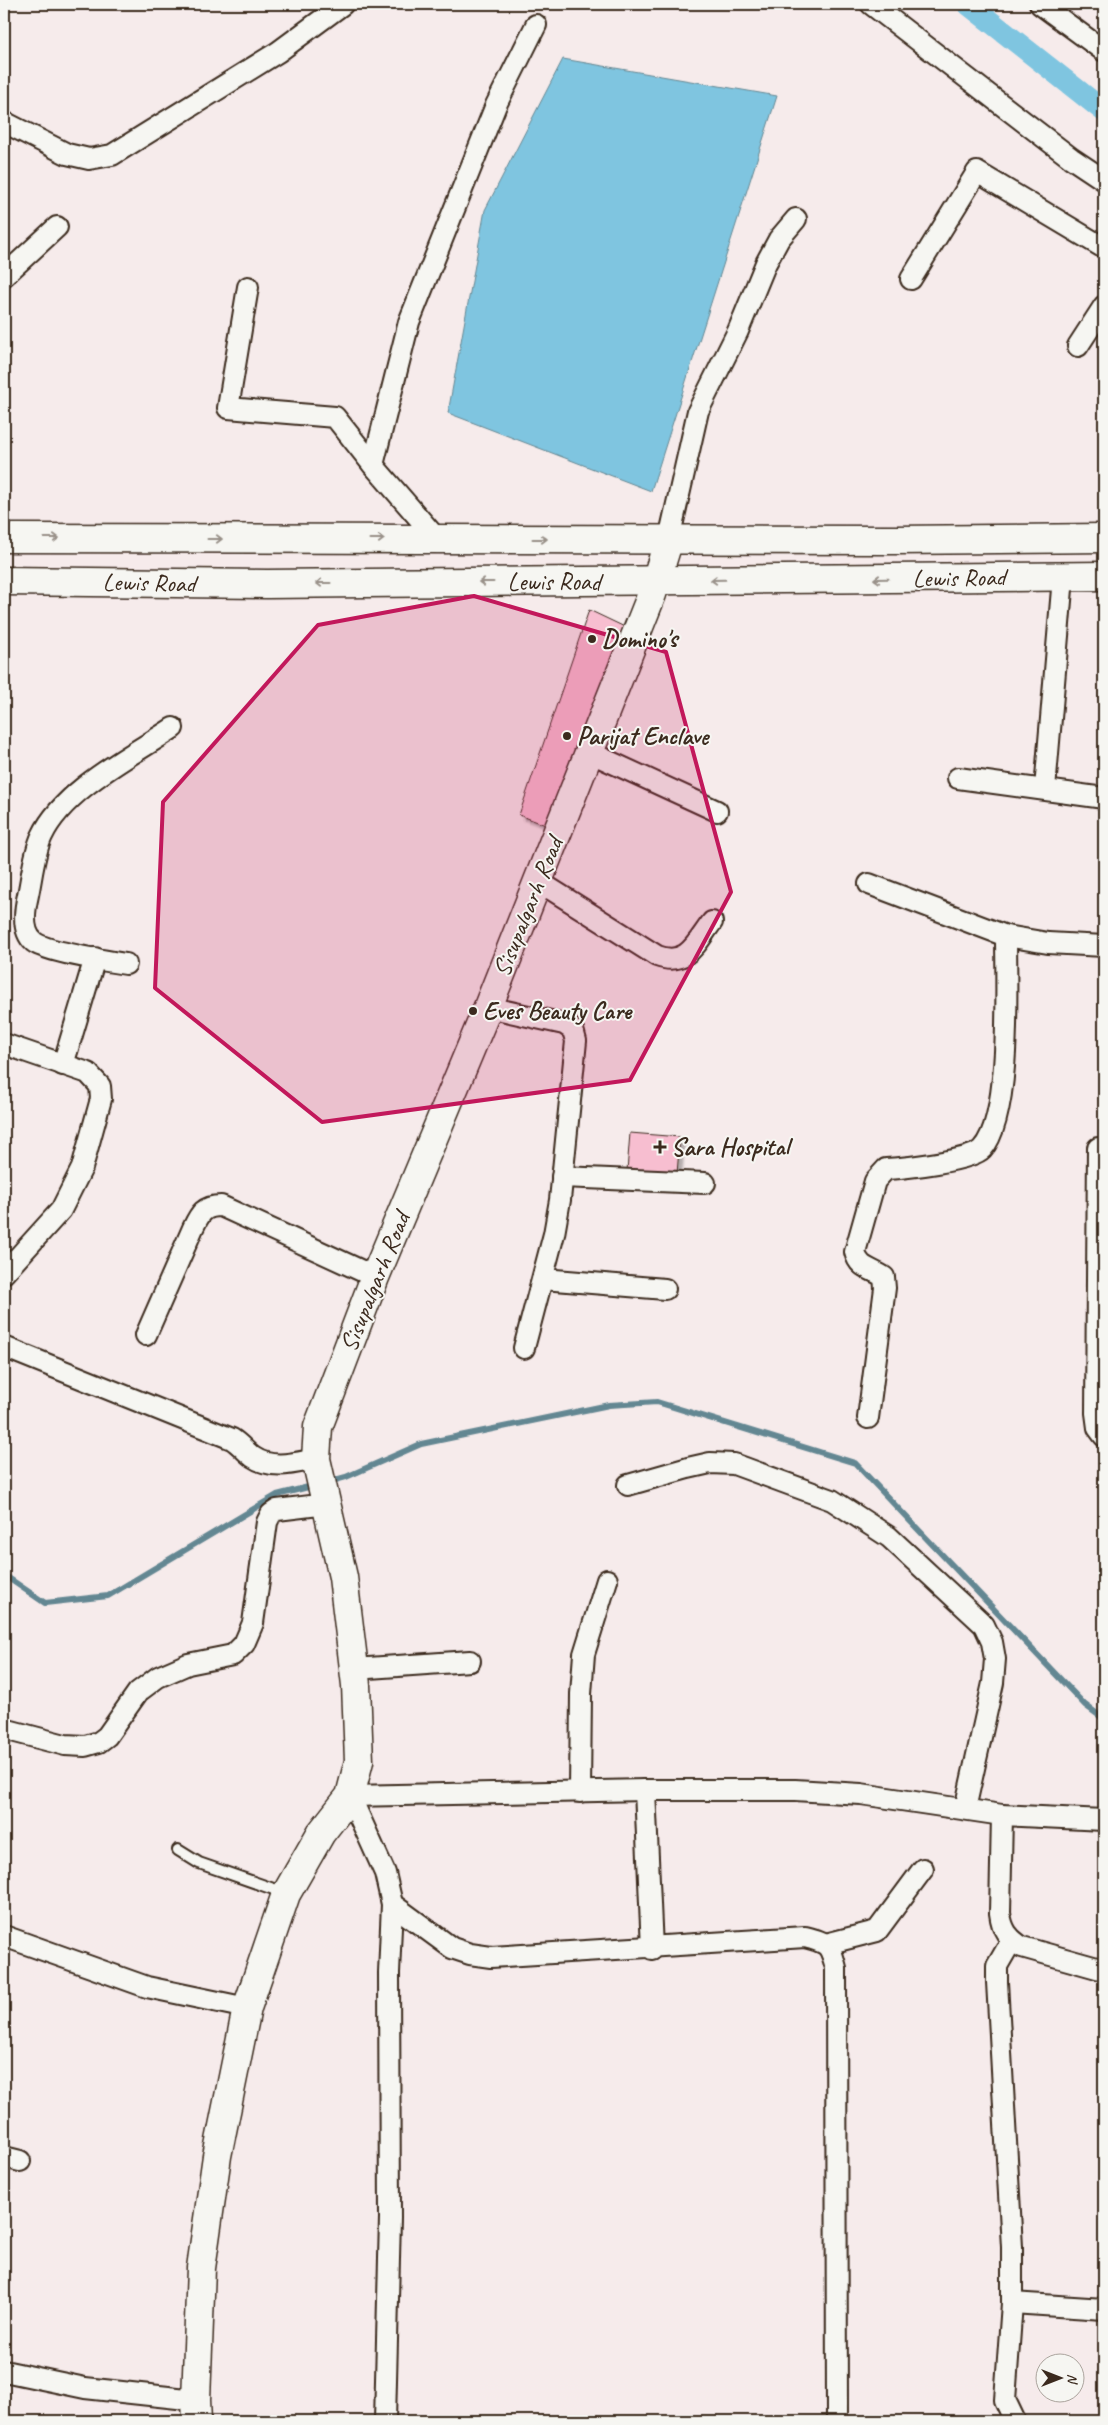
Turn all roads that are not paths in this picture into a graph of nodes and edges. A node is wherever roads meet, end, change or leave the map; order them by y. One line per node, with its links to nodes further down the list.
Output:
1 (342, 4): 6 (street)
2 (871, 4): 7 (street)
3 (1040, 4): 5 (street)
4 (536, 25): 16 (street)
5 (1104, 51)
6 (4, 122)
7 (1104, 180)
8 (796, 219): 20 (street)
9 (57, 227): 11 (street)
10 (1104, 248): 12 (street)
11 (4, 276)
12 (911, 279)
13 (248, 288): 16 (street)
14 (1104, 306): 15 (street)
15 (1078, 346)
16 (373, 465): 19 (street)
17 (4, 538): 19 (main road, Lewis Road, one-way to 19)
18 (1104, 538): 20 (main road, Lewis Road)
19 (437, 539): 20 (main road, Lewis Road, one-way to 20)
20 (669, 539): 24 (main road, Sisupalgarh Road)
21 (1104, 576): 22 (main road, Lewis Road)
22 (1063, 577): 24 (main road, Lewis Road, one-way to 24); 28 (street)
23 (4, 581): 24 (main road, Lewis Road, one-way to 23)
24 (657, 581): 26 (main road, Sisupalgarh Road)
25 (173, 728): 36 (street)
26 (589, 752): 30 (street); 31 (main road, Sisupalgarh Road)
27 (958, 778): 28 (street)
28 (1045, 789): 29 (street)
29 (1104, 798)
30 (717, 811)
31 (538, 881): 33 (street); 38 (main road, Sisupalgarh Road)
32 (869, 884): 34 (street)
33 (712, 922)
34 (1006, 936): 35 (street); 51 (street)
35 (1104, 946)
36 (95, 958): 37 (street); 40 (street)
37 (126, 964)
38 (488, 1007): 42 (street); 45 (main road, Sisupalgarh Road)
39 (4, 1044): 40 (street)
40 (63, 1065): 44 (street)
41 (1098, 1148): 52 (street)
42 (562, 1177): 43 (street); 46 (street)
43 (705, 1183)
44 (4, 1273)
45 (375, 1277): 48 (street); 53 (main road, Sisupalgarh Road)
46 (543, 1279): 47 (street); 50 (street)
47 (665, 1289)
48 (146, 1335)
49 (4, 1347): 53 (street)
50 (524, 1348)
51 (868, 1418)
52 (1104, 1436)
53 (322, 1482): 57 (main road, Sisupalgarh Road); 58 (street)
54 (628, 1485): 62 (street)
55 (607, 1580): 60 (street)
56 (470, 1661): 57 (street)
57 (354, 1669): 61 (main road, Sisupalgarh Road)
58 (4, 1729)
59 (645, 1790): 60 (street); 62 (street); 72 (street)
60 (580, 1792): 61 (street)
61 (350, 1796): 67 (main road); 68 (street)
62 (966, 1808): 63 (street)
63 (1002, 1815): 64 (street); 70 (street)
64 (1104, 1820)
65 (178, 1850): 67 (lane)
66 (923, 1869): 71 (street)
67 (286, 1894): 74 (main road)
68 (392, 1904): 72 (street); 79 (street)
69 (4, 1936): 74 (street)
70 (1012, 1940): 73 (street); 75 (street)
71 (826, 1944): 72 (street); 80 (street)
72 (652, 1949)
73 (1104, 1970)
74 (247, 2008): 78 (main road)
75 (1012, 2303): 76 (street); 81 (street)
76 (1104, 2309)
77 (4, 2371): 78 (street)
78 (196, 2411)
79 (385, 2421)
80 (837, 2421)
81 (1015, 2421)

